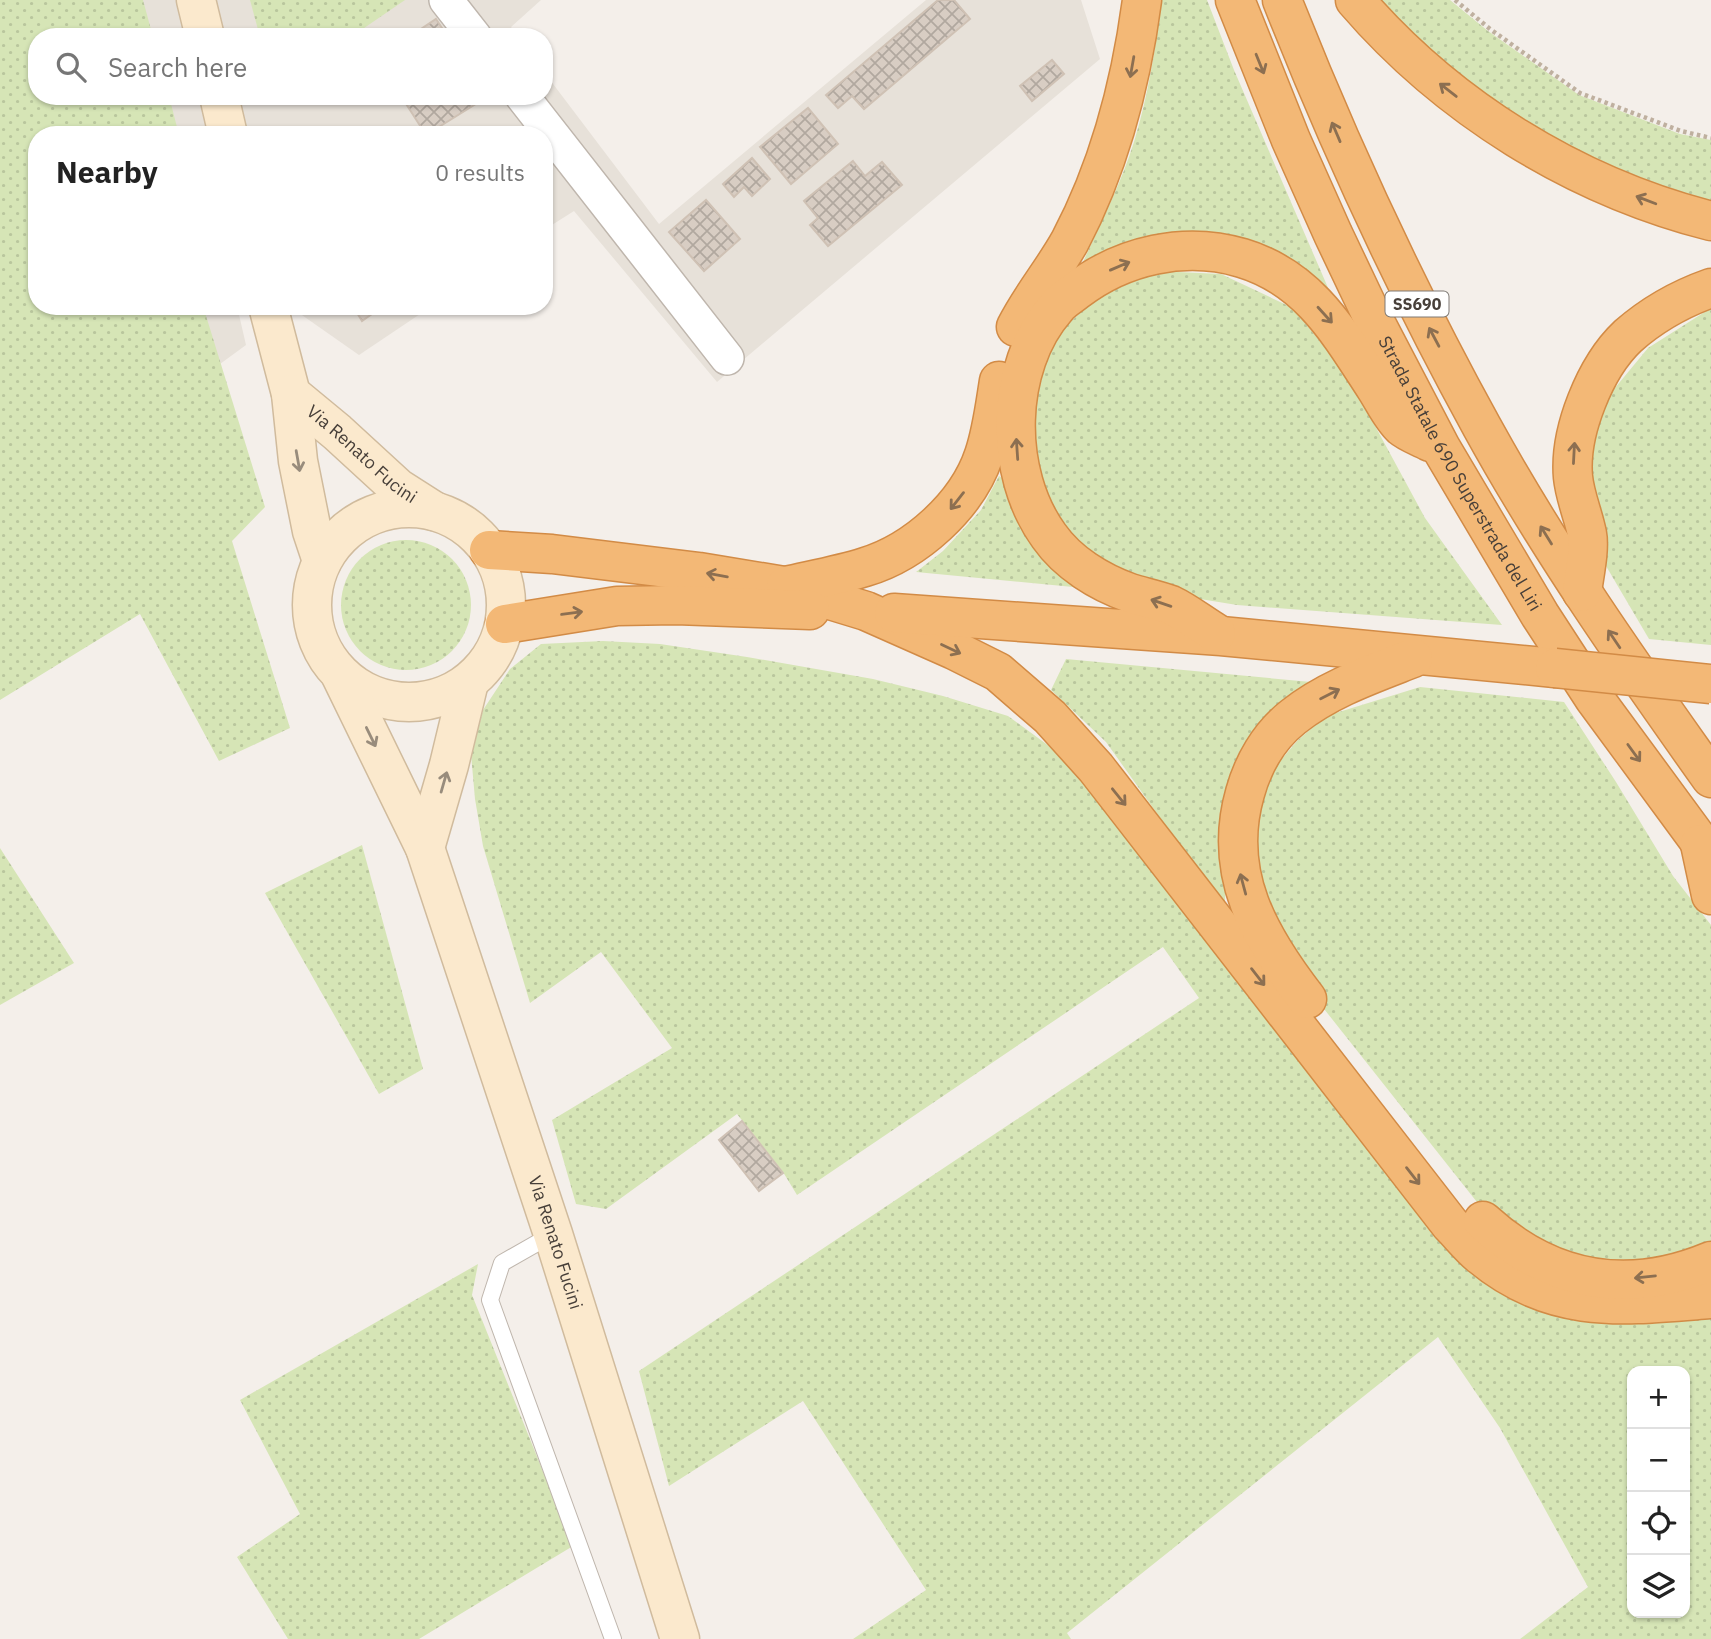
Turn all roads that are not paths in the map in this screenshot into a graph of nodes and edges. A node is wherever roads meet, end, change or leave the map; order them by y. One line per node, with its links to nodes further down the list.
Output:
1 (196, 0): 7 (street)
2 (446, 0): 8 (street)
3 (1142, 0): 23 (highway, one-way to 23)
4 (1235, 0): 19 (highway, Strada Statale 690 Superstrada del Liri / SS690, one-way to 19)
5 (1282, 0): 24 (highway, SS690, one-way to 5)
6 (1355, 0): 14 (highway, one-way to 6)
7 (203, 28)
8 (468, 28)
9 (221, 105): 11 (street)
10 (529, 105): 12 (street)
11 (226, 126)
12 (545, 126)
13 (553, 136): 17 (street)
14 (1711, 221)
15 (1711, 288): 24 (highway, one-way to 15)
16 (270, 315): 18 (street, Via Renato Fucini)
17 (727, 358)
18 (291, 394): 20 (street, Via Renato Fucini); 22 (street, Via Renato Fucini, one-way to 22)
19 (1441, 448): 27 (highway, one-way to 19); 34 (highway, Strada Statale 690 Superstrada del Liri / SS690, one-way to 34)
20 (434, 511): 21 (street); 22 (street)
21 (489, 550): 23 (highway, one-way to 21); 26 (street)
22 (322, 561): 29 (street)
23 (785, 586): 25 (highway)
24 (1582, 592): 32 (highway, SS690, one-way to 24)
25 (866, 611): 26 (highway, one-way to 25); 27 (highway); 38 (highway, one-way to 38)
26 (505, 624): 30 (street)
27 (1221, 636): 28 (highway)
28 (1421, 655): 31 (highway, bridge); 37 (highway, one-way to 28)
29 (341, 676): 30 (street); 33 (street, Via Renato Fucini, one-way to 33)
30 (468, 682): 33 (street, one-way to 30)
31 (1711, 684)
32 (1711, 778)
33 (425, 848): 36 (street, Via Renato Fucini)
34 (1706, 851): 35 (highway)
35 (1711, 895)
36 (554, 1234): 39 (lane); 40 (street, Via Renato Fucini)
37 (1711, 1261)
38 (1711, 1299)
39 (613, 1639)
40 (680, 1639)

